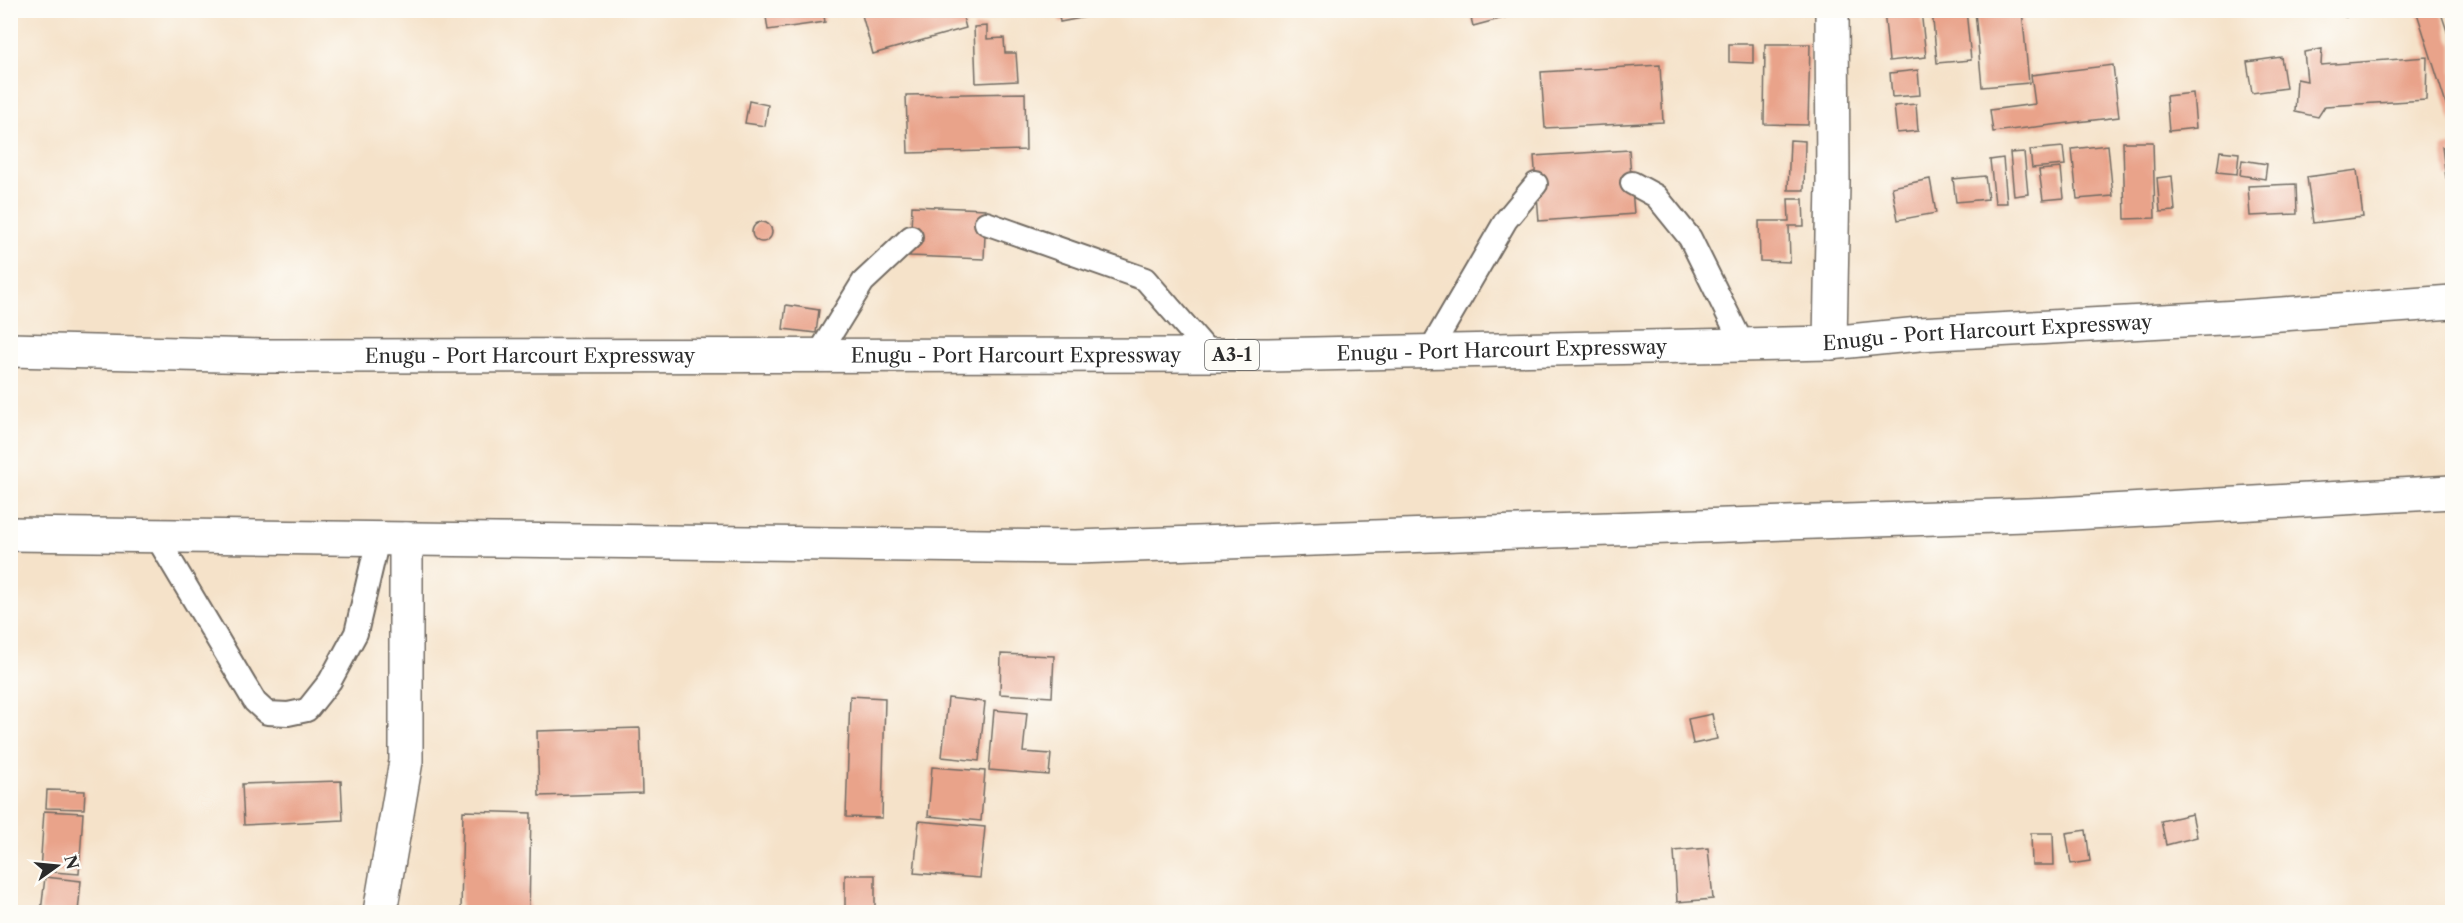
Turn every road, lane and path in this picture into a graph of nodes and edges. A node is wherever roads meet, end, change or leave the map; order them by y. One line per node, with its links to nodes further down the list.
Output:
1 (1832, 10): 7 (main road)
2 (1632, 183): 8 (lane)
3 (1536, 184): 10 (lane)
4 (986, 223): 12 (lane)
5 (911, 237): 11 (lane)
6 (2452, 302): 7 (main road, Enugu - Port Harcourt Expressway / A3-1)
7 (1830, 343): 8 (main road, Enugu - Port Harcourt Expressway / A3-1)
8 (1743, 345): 10 (main road, Enugu - Port Harcourt Expressway / A3-1)
9 (10, 350): 11 (main road, Enugu - Port Harcourt Expressway / A3-1)
10 (1429, 352): 12 (main road, Enugu - Port Harcourt Expressway / A3-1)
11 (818, 355): 12 (main road, Enugu - Port Harcourt Expressway / A3-1)
12 (1211, 355)
13 (2452, 492): 16 (main road)
14 (10, 534): 15 (main road)
15 (156, 536): 16 (main road); 16 (lane)
16 (392, 539): 17 (main road)
17 (380, 912)

